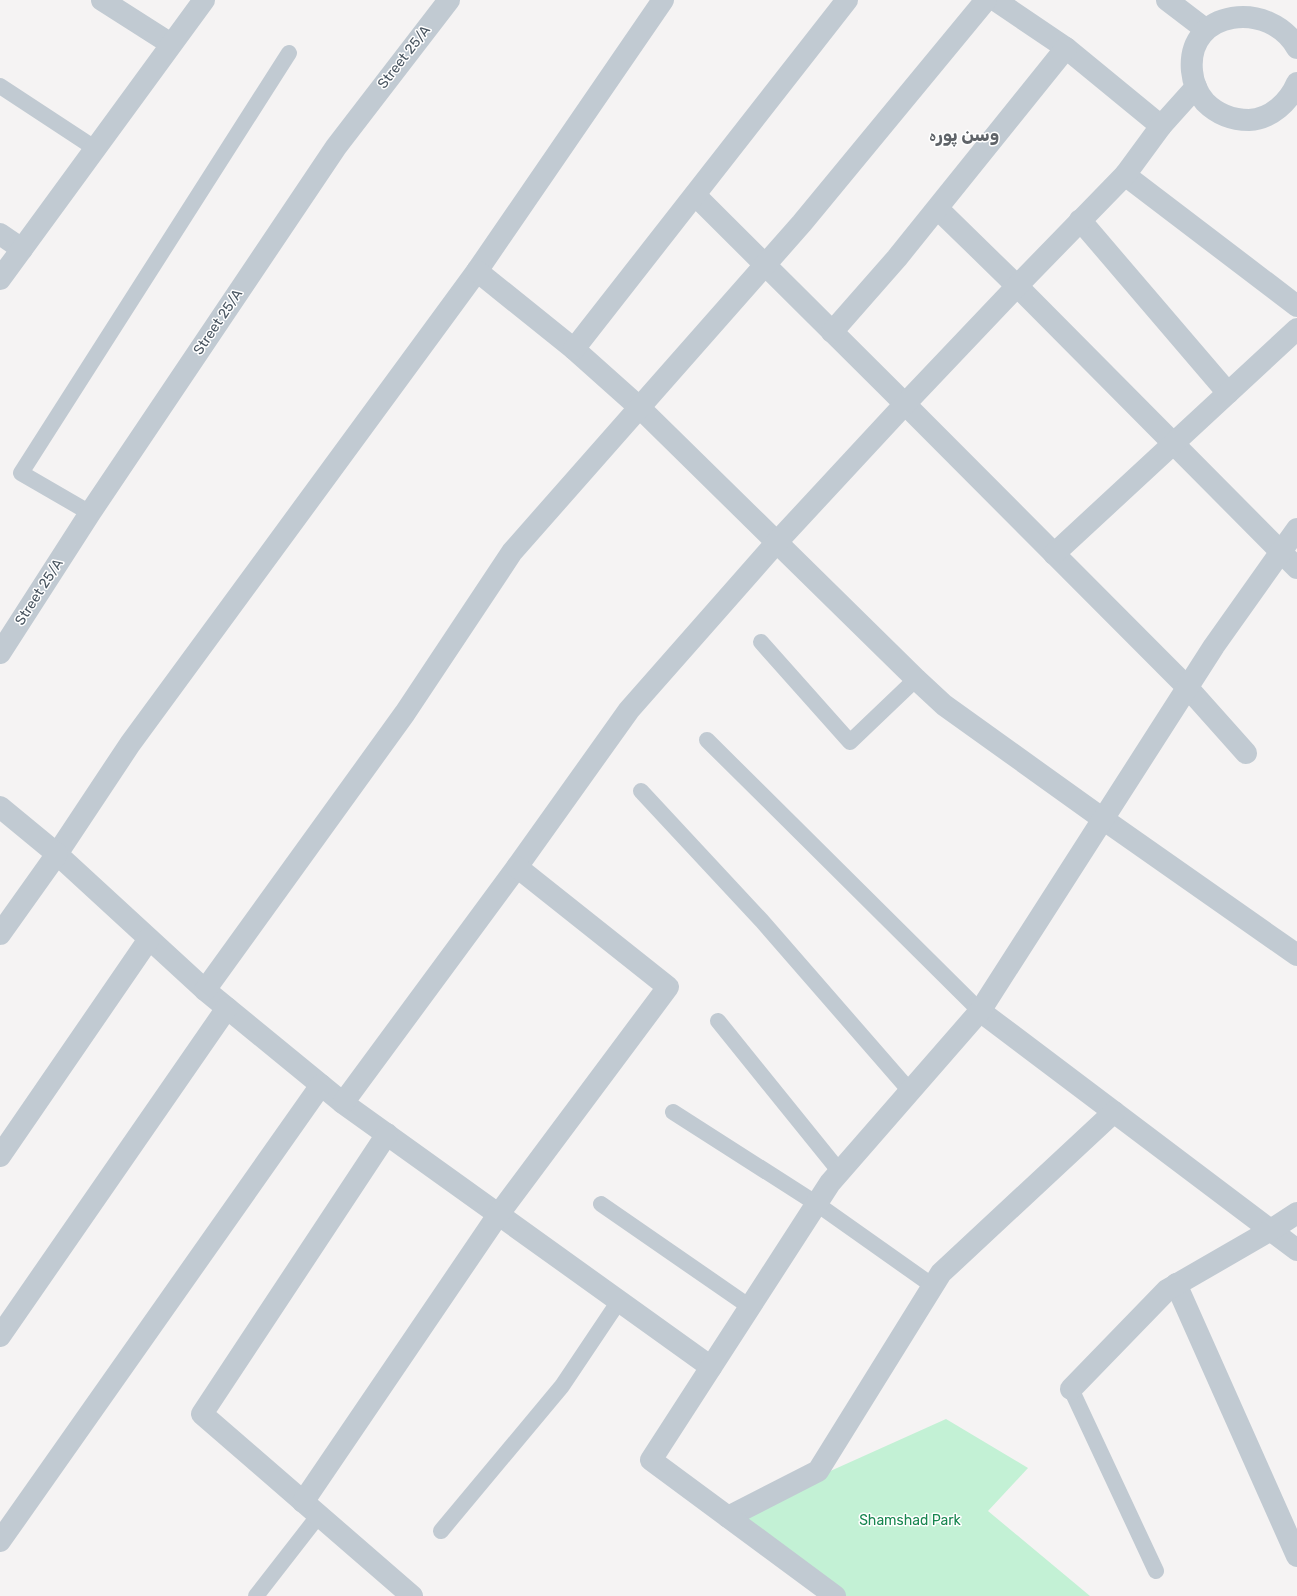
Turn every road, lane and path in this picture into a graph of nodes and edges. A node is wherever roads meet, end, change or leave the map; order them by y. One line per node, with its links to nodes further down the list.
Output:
1 (102, 0): 10 (street)
2 (204, 0): 10 (street)
3 (448, 0): 37 (street, Street 25/A)
4 (663, 0): 26 (street)
5 (847, 0): 20 (street)
6 (986, 0): 25 (street)
7 (995, 0): 11 (street)
8 (1167, 0): 9 (street)
9 (1205, 29): 12 (street); 15 (street)
10 (172, 44): 18 (street)
11 (1066, 48): 17 (street); 21 (street)
12 (1297, 48)
13 (289, 53): 37 (lane)
14 (0, 86): 18 (lane)
15 (1196, 88): 16 (street); 17 (street)
16 (1296, 90)
17 (1161, 126): 19 (street)
18 (96, 149): 24 (street)
19 (1125, 175): 22 (street); 29 (street)
20 (695, 195): 25 (street); 32 (street)
21 (938, 209): 28 (street); 31 (street)
22 (1080, 220): 28 (street); 33 (street)
23 (0, 234): 24 (street)
24 (22, 248): 27 (street)
25 (764, 265): 31 (street); 35 (street)
26 (477, 271): 32 (street); 52 (street)
27 (0, 279)
28 (1017, 286): 34 (street); 36 (street)
29 (1297, 306)
30 (1297, 329): 33 (street)
31 (832, 332): 34 (street)
32 (574, 349): 35 (street)
33 (1228, 393): 36 (street)
34 (905, 404): 39 (street); 41 (street)
35 (639, 407): 39 (street); 57 (street)
36 (1174, 444): 40 (street); 41 (street)
37 (90, 513): 44 (street, Street 25/A)
38 (1297, 528): 40 (street)
39 (777, 542): 45 (street); 53 (street)
40 (1281, 551): 42 (street); 46 (street)
41 (1054, 554): 46 (street)
42 (1297, 568)
43 (761, 642): 45 (lane)
44 (0, 653)
45 (916, 679): 51 (street)
46 (1188, 688): 48 (street); 51 (street)
47 (707, 740): 59 (lane)
48 (1246, 753)
49 (641, 791): 62 (lane)
50 (0, 807): 52 (street)
51 (1103, 819): 56 (street); 59 (street)
52 (57, 854): 54 (street); 55 (street)
53 (517, 868): 63 (street); 72 (street)
54 (0, 934)
55 (149, 939): 57 (street); 67 (street)
56 (1297, 955)
57 (205, 990): 58 (street)
58 (227, 1008): 61 (street); 79 (street)
59 (980, 1011): 62 (street); 65 (street)
60 (718, 1020): 68 (lane)
61 (321, 1085): 63 (street); 85 (street)
62 (910, 1091): 68 (street)
63 (343, 1103): 66 (street)
64 (673, 1112): 70 (lane)
65 (1114, 1112): 73 (street); 76 (street)
66 (387, 1134): 72 (street); 82 (street)
67 (0, 1156)
68 (840, 1172): 70 (street)
69 (601, 1204): 78 (lane)
70 (817, 1204): 76 (lane); 78 (street)
71 (1297, 1213): 73 (street)
72 (498, 1215): 77 (street); 82 (street)
73 (1271, 1230): 74 (street); 75 (street)
74 (1297, 1250)
75 (1176, 1284): 81 (street); 86 (street)
76 (933, 1286): 83 (street)
77 (619, 1301): 80 (street); 84 (lane)
78 (750, 1307): 80 (street)
79 (0, 1336)
80 (711, 1367): 83 (street)
81 (1071, 1390): 87 (lane)
82 (311, 1508): 88 (lane); 89 (street)
83 (728, 1517): 90 (street)
84 (441, 1531)
85 (0, 1541)
86 (1297, 1556)
87 (1156, 1571)
88 (256, 1596)
89 (412, 1596)
90 (835, 1596)

